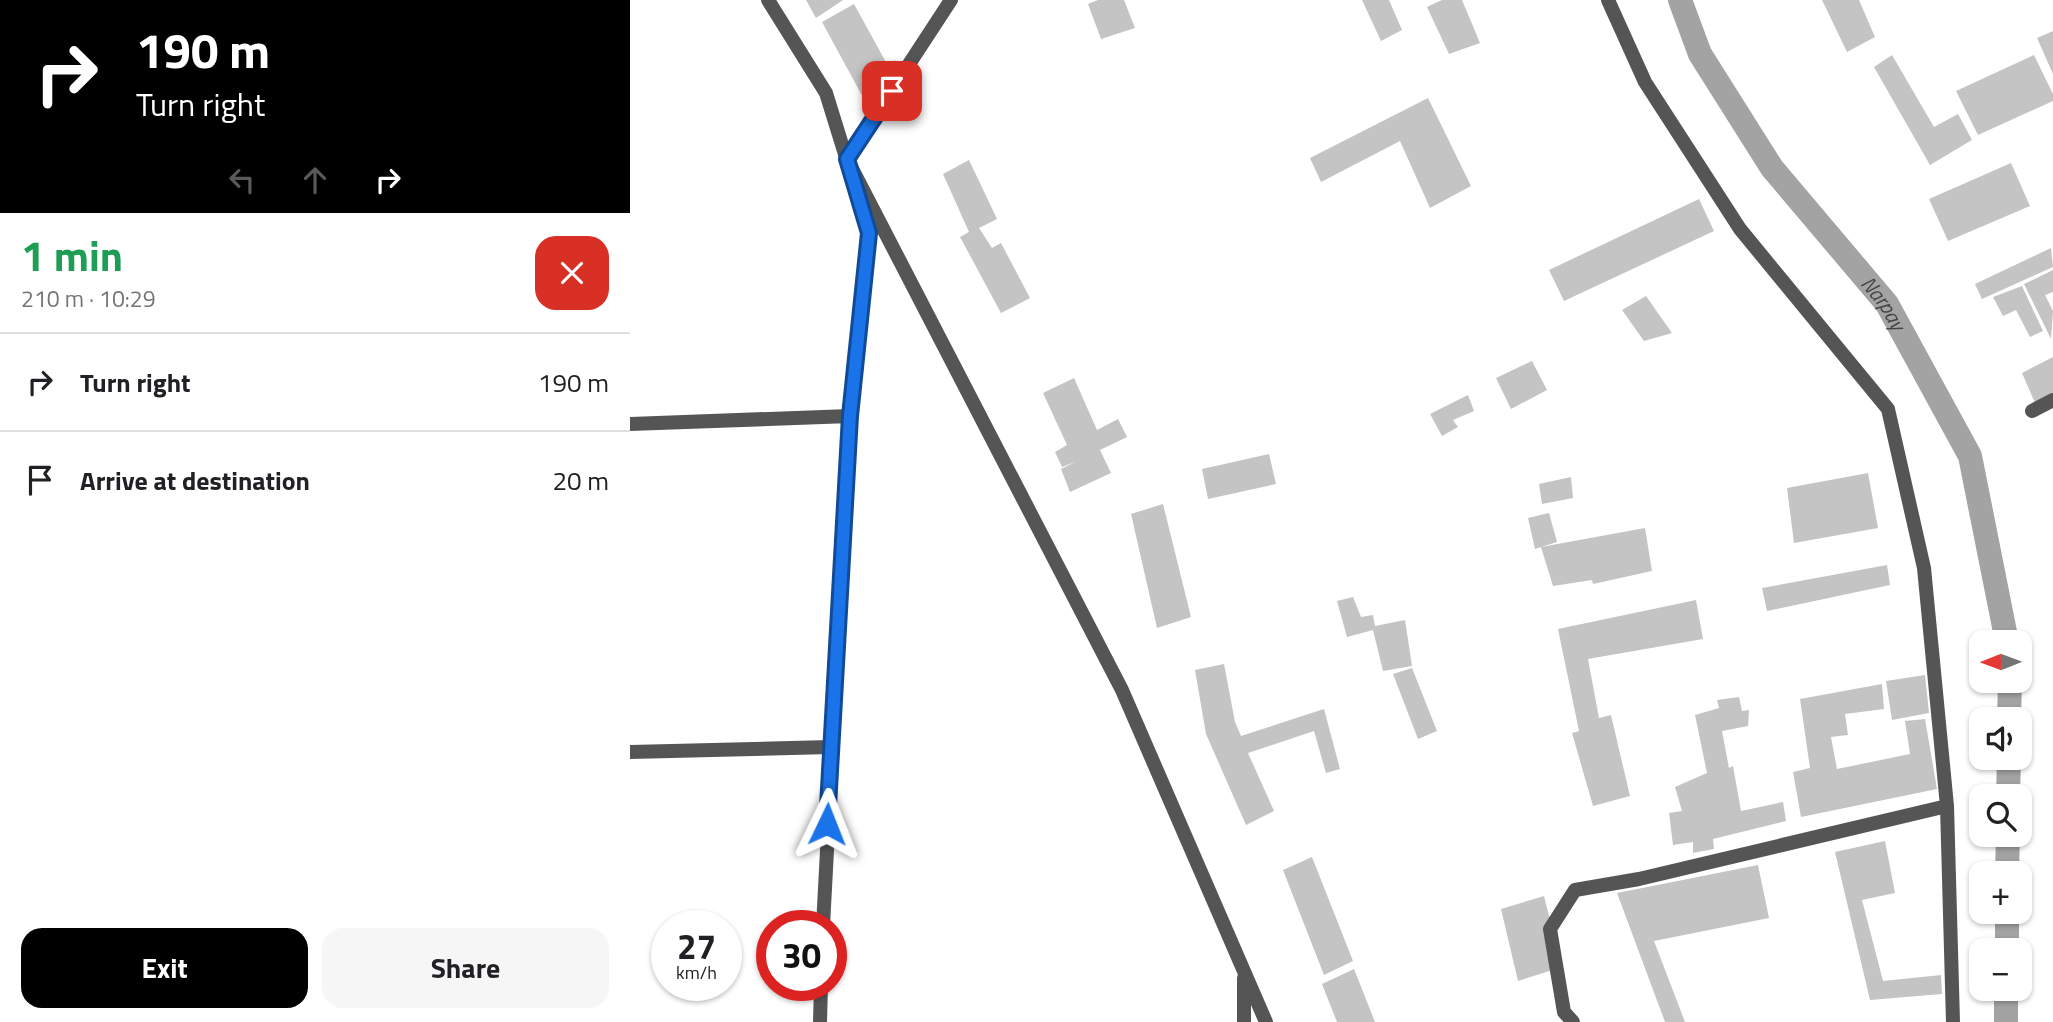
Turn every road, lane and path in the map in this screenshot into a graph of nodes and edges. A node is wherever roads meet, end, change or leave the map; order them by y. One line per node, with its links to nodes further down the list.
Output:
1 (768, 0): 4 (street)
2 (951, 0): 4 (street)
3 (1608, 0): 11 (street)
4 (847, 159): 7 (street); 13 (street)
5 (2053, 400): 6 (street)
6 (2032, 411)
7 (850, 416): 8 (street); 9 (street)
8 (630, 424)
9 (830, 747): 10 (street); 12 (street)
10 (630, 752)
11 (1947, 806): 18 (street); 19 (street)
12 (824, 910)
13 (1244, 972): 16 (street); 17 (street)
14 (821, 1001): 15 (street)
15 (820, 1022)
16 (1244, 1022)
17 (1266, 1022)
18 (1573, 1022)
19 (1952, 1022)

